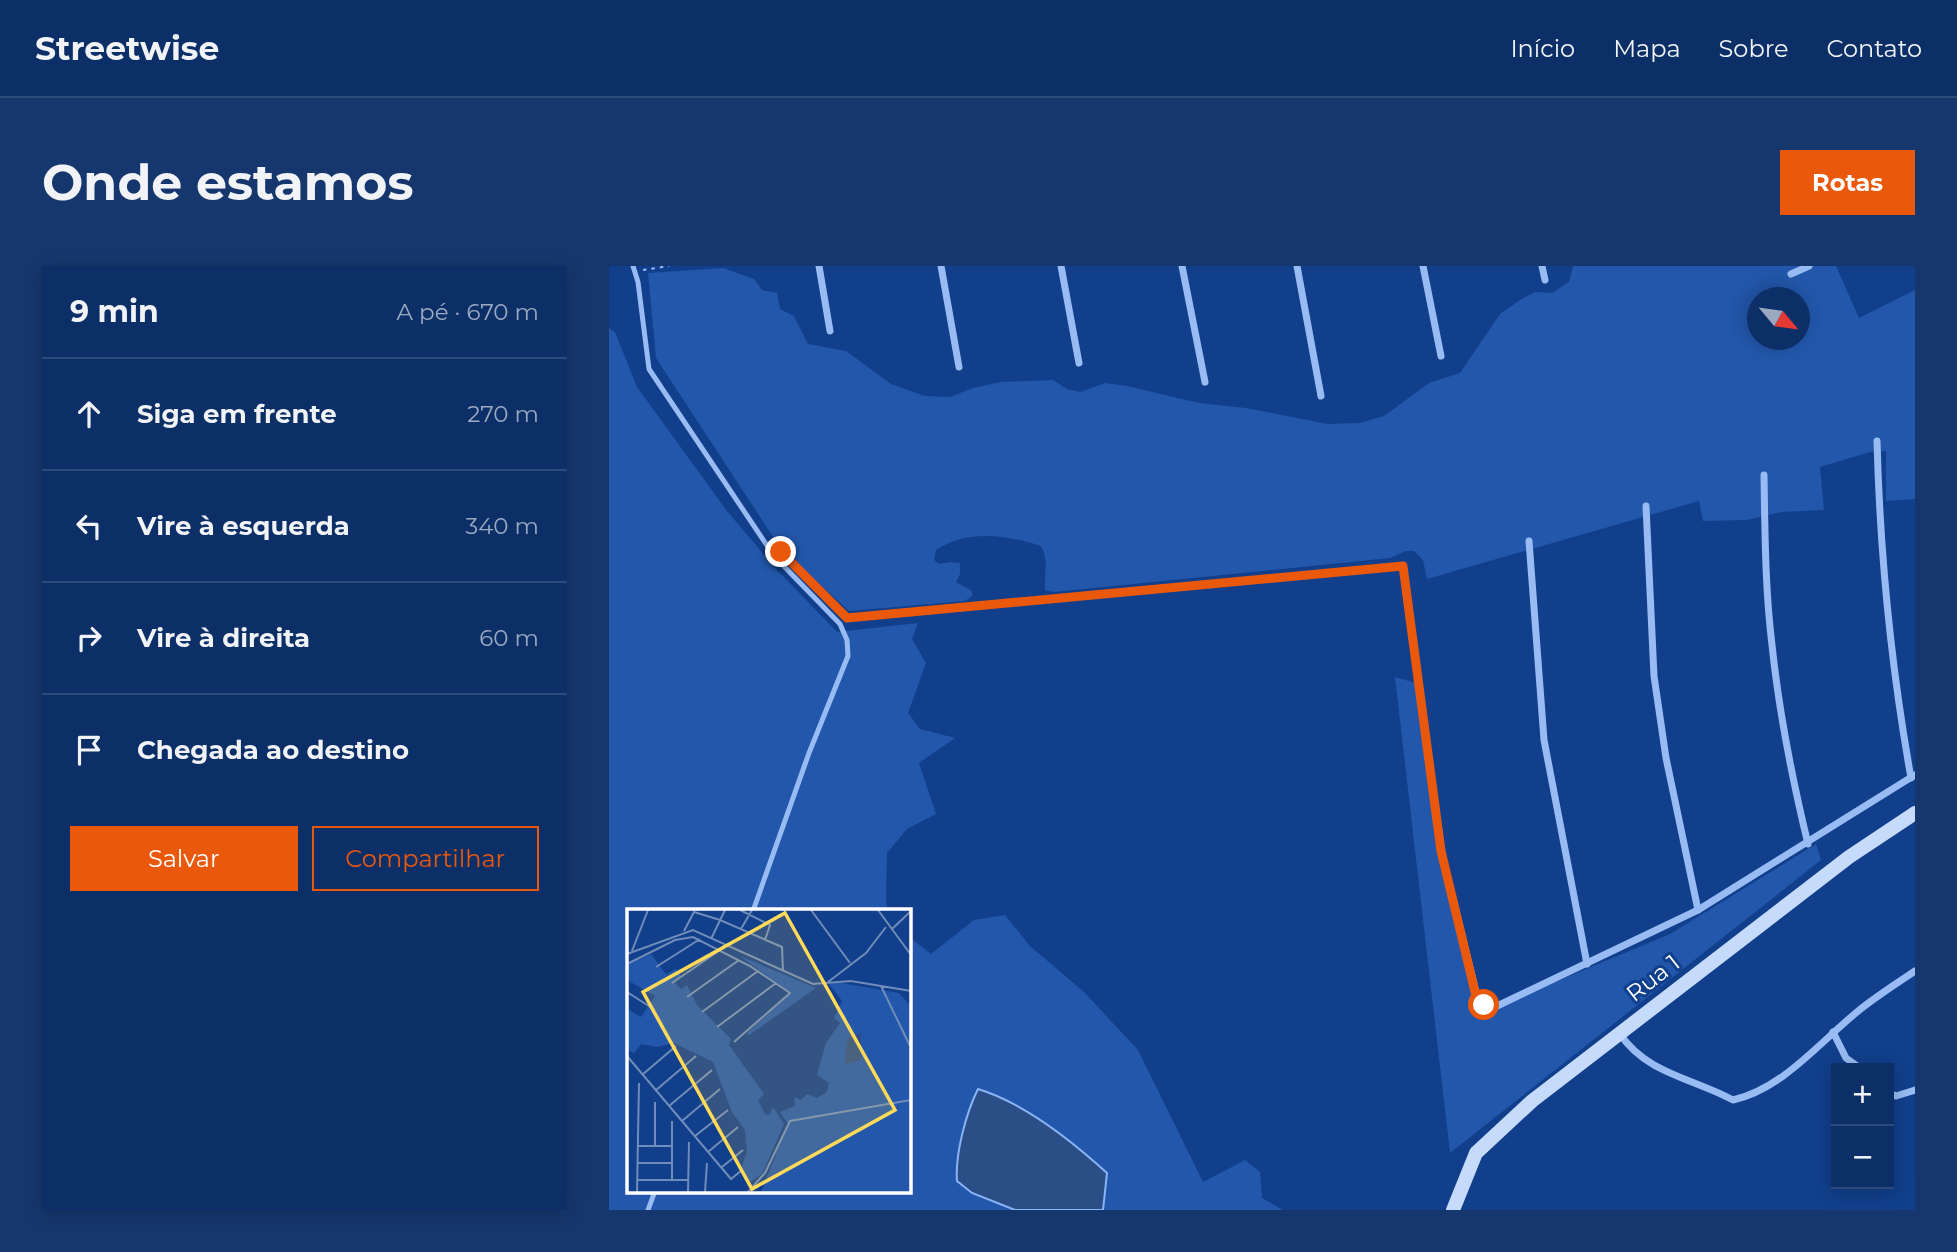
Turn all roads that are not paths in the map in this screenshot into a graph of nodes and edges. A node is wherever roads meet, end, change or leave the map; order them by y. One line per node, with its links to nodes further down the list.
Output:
1 (633, 266): 26 (lane)
2 (820, 266): 12 (street)
3 (941, 266): 15 (street)
4 (1061, 266): 14 (street)
5 (1182, 266): 16 (street)
6 (1297, 266): 17 (street)
7 (1423, 266): 13 (street)
8 (1542, 266): 11 (street)
9 (1809, 266): 10 (street)
10 (1791, 274)
11 (1545, 280)
12 (830, 331)
13 (1441, 356)
14 (1079, 363)
15 (959, 367)
16 (1205, 382)
17 (1321, 396)
18 (1877, 440): 23 (street)
19 (1764, 475): 25 (street)
20 (1646, 506): 27 (street)
21 (1529, 541): 28 (street)
22 (1405, 584): 28 (street)
23 (1913, 776): 25 (street)
24 (1915, 813): 31 (street, Rua 1)
25 (1808, 844): 27 (street)
26 (754, 909)
27 (1698, 910): 28 (street)
28 (1587, 964)
29 (1915, 971): 30 (street)
30 (1833, 1032): 31 (street); 32 (street)
31 (1619, 1033): 37 (street, Rua 1)
32 (1853, 1063)
33 (1915, 1090): 34 (street)
34 (1894, 1095)
35 (655, 1192): 36 (lane)
36 (648, 1210)
37 (1453, 1210)

